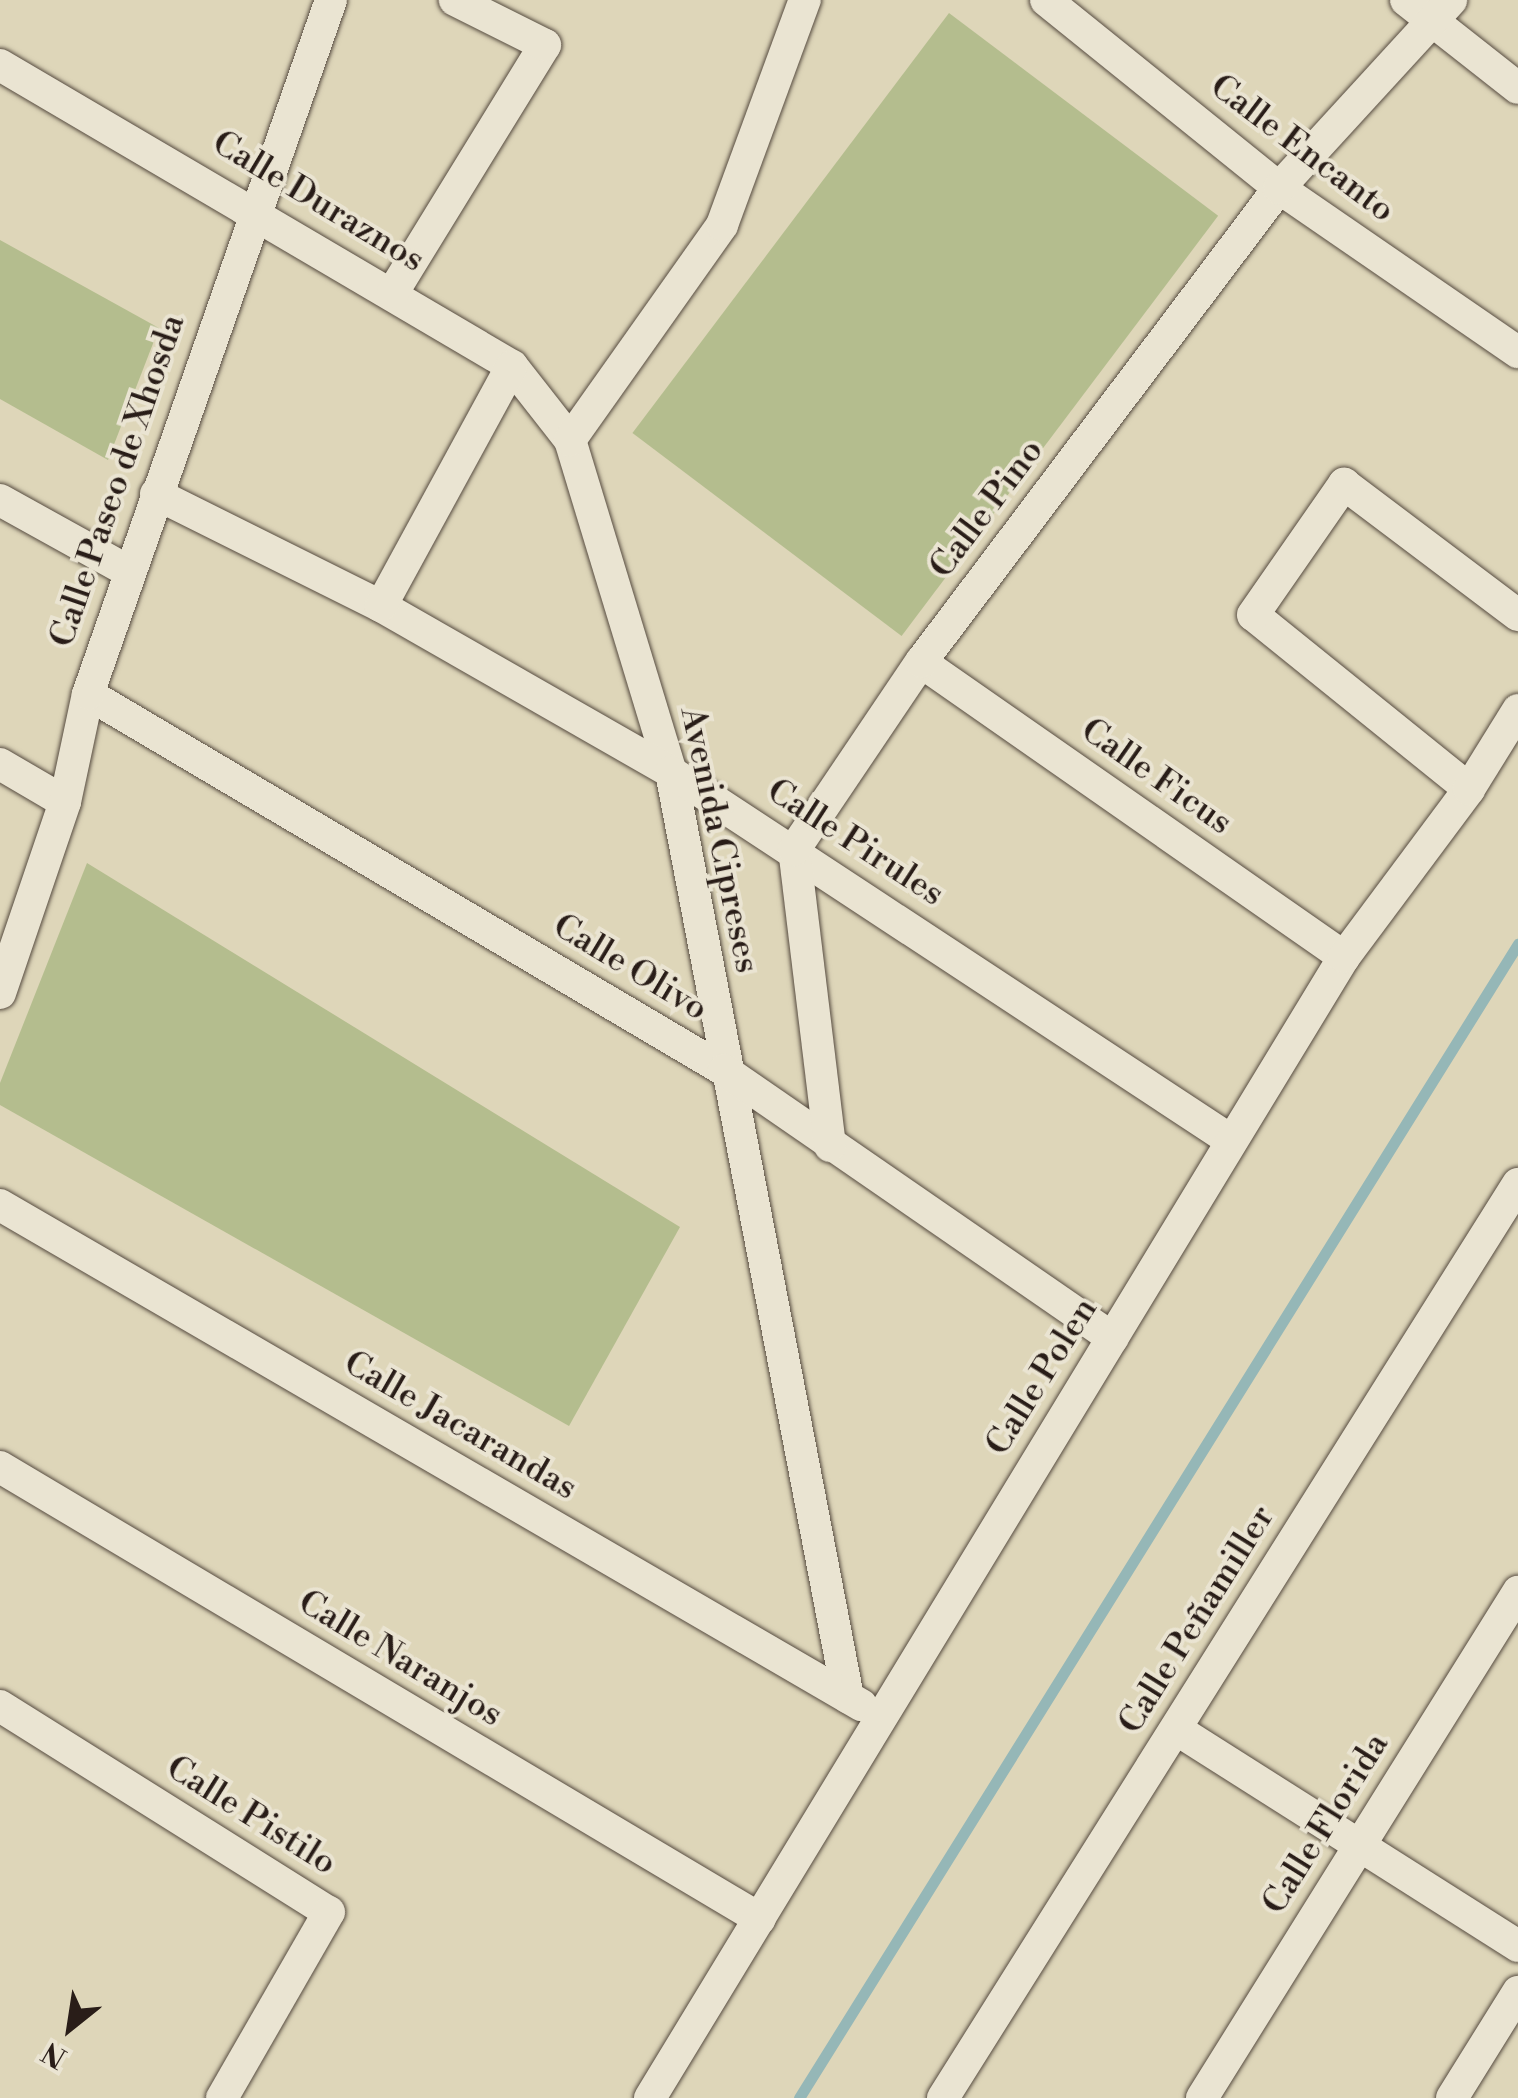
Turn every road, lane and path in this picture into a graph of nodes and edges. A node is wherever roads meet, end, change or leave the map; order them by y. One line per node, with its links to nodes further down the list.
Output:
1 (331, 0): 10 (street, Calle Paseo de Xhosda)
2 (455, 0): 11 (street)
3 (805, 0): 14 (street)
4 (1046, 0): 9 (street, Calle Encanto)
5 (1406, 0): 6 (street)
6 (1443, 12): 8 (street); 9 (street, Calle Pino)
7 (0, 65): 10 (street, Calle Duraznos)
8 (1518, 88)
9 (1279, 188): 12 (street, Calle Encanto); 20 (street, Calle Pino)
10 (254, 209): 11 (street, Calle Duraznos); 15 (street, Calle Paseo de Xhosda)
11 (393, 292): 13 (street, Calle Duraznos)
12 (1518, 352)
13 (512, 366): 14 (street, Calle Duraznos); 18 (street)
14 (570, 440): 24 (street, Avenida Cipreses)
15 (156, 494): 17 (street, Calle Paseo de Xhosda); 18 (street, Calle Pirules)
16 (0, 500): 17 (street)
17 (130, 572): 21 (street, Calle Paseo de Xhosda)
18 (381, 606): 24 (street, Calle Pirules)
19 (1518, 615): 25 (street)
20 (921, 662): 27 (street, Calle Pino); 28 (street, Calle Ficus)
21 (88, 694): 26 (street, Calle Paseo de Xhosda); 30 (street, Calle Olivo)
22 (1518, 710): 25 (street, Calle Polen)
23 (0, 764): 26 (street)
24 (670, 772): 27 (street, Calle Pirules); 30 (street, Avenida Cipreses)
25 (1469, 789): 28 (street, Calle Polen)
26 (65, 802): 29 (street, Calle Paseo de Xhosda)
27 (794, 850): 31 (street, Calle Pirules); 32 (street)
28 (1344, 956): 31 (street, Calle Polen)
29 (1, 990)
30 (724, 1070): 32 (street, Calle Olivo); 38 (street, Avenida Cipreses)
31 (1232, 1141): 35 (street, Calle Polen)
32 (830, 1146): 35 (street, Calle Olivo)
33 (1518, 1184): 41 (street, Calle Peñamiller)
34 (0, 1205): 38 (street, Calle Jacarandas)
35 (1113, 1338): 40 (street, Calle Polen)
36 (0, 1468): 43 (street, Calle Naranjos)
37 (1518, 1592): 42 (street, Calle Florida)
38 (848, 1697): 40 (street, Calle Jacarandas)
39 (0, 1706): 46 (street, Calle Pistilo)
40 (880, 1716): 43 (street, Calle Polen)
41 (1176, 1729): 42 (street); 48 (street, Calle Peñamiller)
42 (1361, 1845): 44 (street); 49 (street, Calle Florida)
43 (760, 1920): 47 (street, Calle Polen)
44 (1518, 1946)
45 (1518, 1992): 50 (street)
46 (222, 2098)
47 (650, 2098)
48 (943, 2098)
49 (1202, 2098)
50 (1452, 2098)

